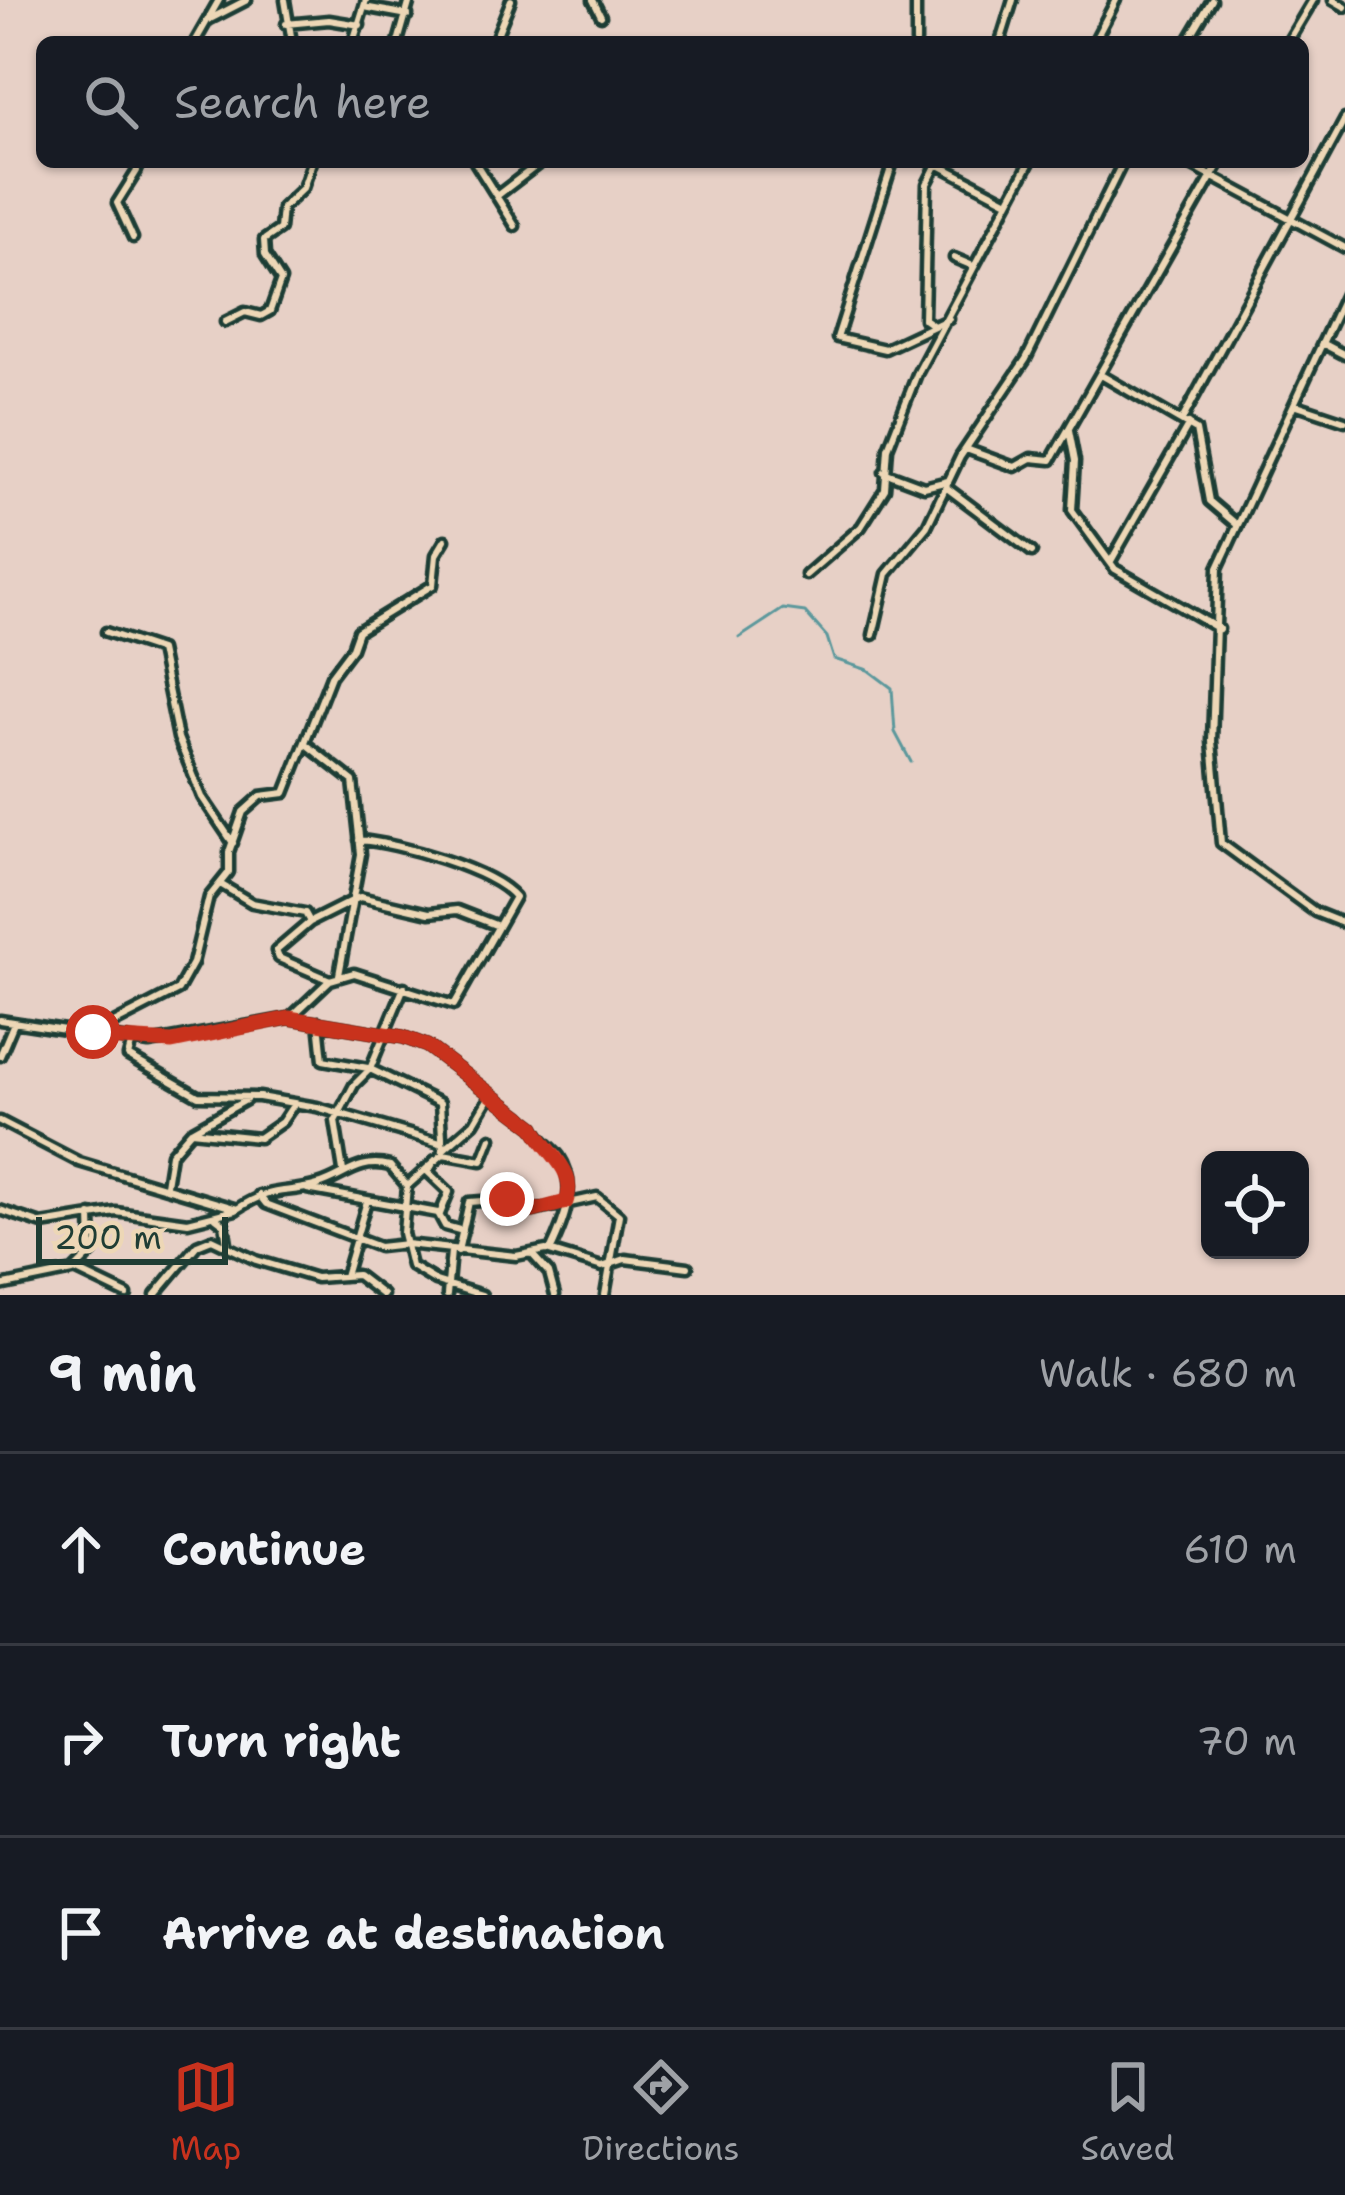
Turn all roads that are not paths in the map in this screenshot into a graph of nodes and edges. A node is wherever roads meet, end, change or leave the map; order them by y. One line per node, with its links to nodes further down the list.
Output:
1 (219, 0): 17 (street)
2 (247, 0): 17 (street)
3 (285, 0): 18 (street)
4 (410, 0): 15 (street)
5 (593, 0): 16 (street)
6 (916, 0): 25 (street)
7 (1013, 0): 26 (street)
8 (1116, 0): 27 (street)
9 (1212, 0): 28 (street)
10 (1313, 0): 29 (street)
11 (1334, 0): 14 (street)
12 (507, 1): 24 (street)
13 (365, 4): 15 (street); 19 (street)
14 (1345, 7)
15 (407, 15): 23 (street)
16 (601, 16)
17 (207, 22): 20 (street)
18 (286, 24): 19 (street); 21 (street)
19 (360, 25): 22 (street)
20 (199, 36)
21 (290, 36)
22 (355, 36)
23 (400, 36)
24 (496, 36)
25 (916, 36)
26 (1005, 36)
27 (1097, 36)
28 (1191, 36)
29 (1292, 36)
30 (1345, 119): 45 (street)
31 (136, 168): 47 (street)
32 (310, 168): 53 (street)
33 (480, 168): 43 (street)
34 (533, 168): 43 (street)
35 (891, 168): 54 (street)
36 (936, 168): 54 (street)
37 (947, 168): 44 (street)
38 (1027, 168): 44 (street)
39 (1120, 168): 62 (street)
40 (1196, 168): 42 (street)
41 (1216, 168): 42 (street)
42 (1211, 176): 45 (street); 57 (street)
43 (498, 195): 46 (street)
44 (1008, 201): 50 (street)
45 (1290, 219): 48 (street); 60 (street)
46 (514, 226)
47 (133, 238)
48 (1345, 248)
49 (954, 258): 50 (street)
50 (974, 267): 52 (street)
51 (1345, 293): 55 (street)
52 (949, 319): 54 (street); 63 (street)
53 (225, 322)
54 (931, 324)
55 (1322, 343): 56 (street); 58 (street)
56 (1345, 355)
57 (1101, 375): 60 (street); 61 (street)
58 (1294, 404): 59 (street); 65 (street)
59 (1345, 421)
60 (1185, 422): 65 (street); 68 (street)
61 (1069, 427): 62 (street); 68 (street)
62 (965, 449): 64 (street)
63 (884, 472): 64 (street); 69 (street)
64 (948, 484): 67 (street); 72 (street)
65 (1235, 524): 70 (street)
66 (446, 541): 73 (street)
67 (1033, 552)
68 (1111, 561): 70 (street)
69 (806, 574)
70 (1219, 629): 79 (street)
71 (106, 632): 75 (street)
72 (873, 635)
73 (307, 745): 74 (street); 75 (street)
74 (359, 840): 77 (street); 80 (street)
75 (233, 843): 76 (street)
76 (219, 884): 78 (street); 89 (street)
77 (352, 898): 78 (street); 80 (street); 81 (street)
78 (310, 922): 82 (street)
79 (1345, 924)
80 (498, 926): 83 (street)
81 (339, 975): 82 (street); 83 (street)
82 (330, 980): 84 (street)
83 (404, 986): 88 (street)
84 (289, 1018): 86 (street); 90 (street)
85 (0, 1020): 87 (street)
86 (319, 1022): 88 (street); 92 (street)
87 (14, 1023): 89 (street); 91 (street)
88 (383, 1036): 92 (street); 93 (street)
89 (87, 1037): 90 (street)
90 (132, 1041): 94 (street)
91 (0, 1056)
92 (370, 1069): 96 (street); 100 (street)
93 (490, 1096): 100 (street); 107 (street)
94 (249, 1097): 95 (street); 98 (street)
95 (294, 1104): 96 (street); 98 (street)
96 (335, 1116): 100 (street); 101 (street)
97 (0, 1121): 103 (street)
98 (191, 1130): 103 (street)
99 (491, 1138): 100 (street)
100 (442, 1149): 102 (street); 111 (street)
101 (343, 1171): 102 (street); 104 (street)
102 (407, 1181): 108 (street)
103 (166, 1185): 109 (street)
104 (304, 1187): 105 (street); 106 (street)
105 (259, 1195): 109 (street); 115 (street)
106 (367, 1201): 108 (street); 115 (street)
107 (566, 1202): 114 (street); 119 (street); 121 (street)
108 (407, 1207): 111 (street); 117 (street)
109 (237, 1209): 113 (street)
110 (0, 1210): 112 (street)
111 (440, 1214): 114 (street)
112 (91, 1215): 113 (street); 123 (street)
113 (216, 1218): 116 (street)
114 (464, 1231): 118 (street)
115 (354, 1241): 117 (street); 124 (street)
116 (227, 1243): 124 (street); 129 (street)
117 (406, 1244): 118 (street); 126 (street)
118 (455, 1251): 120 (street); 126 (street)
119 (550, 1251): 120 (street); 121 (street)
120 (530, 1252): 134 (street)
121 (608, 1267): 122 (street); 135 (street)
122 (688, 1267)
123 (75, 1270): 127 (street); 128 (street)
124 (345, 1276): 125 (street)
125 (361, 1277): 130 (street); 131 (street)
126 (449, 1282): 132 (street); 133 (street)
127 (0, 1286)
128 (127, 1295)
129 (155, 1295)
130 (365, 1295)
131 (383, 1295)
132 (446, 1295)
133 (482, 1295)
134 (555, 1295)
135 (605, 1295)

